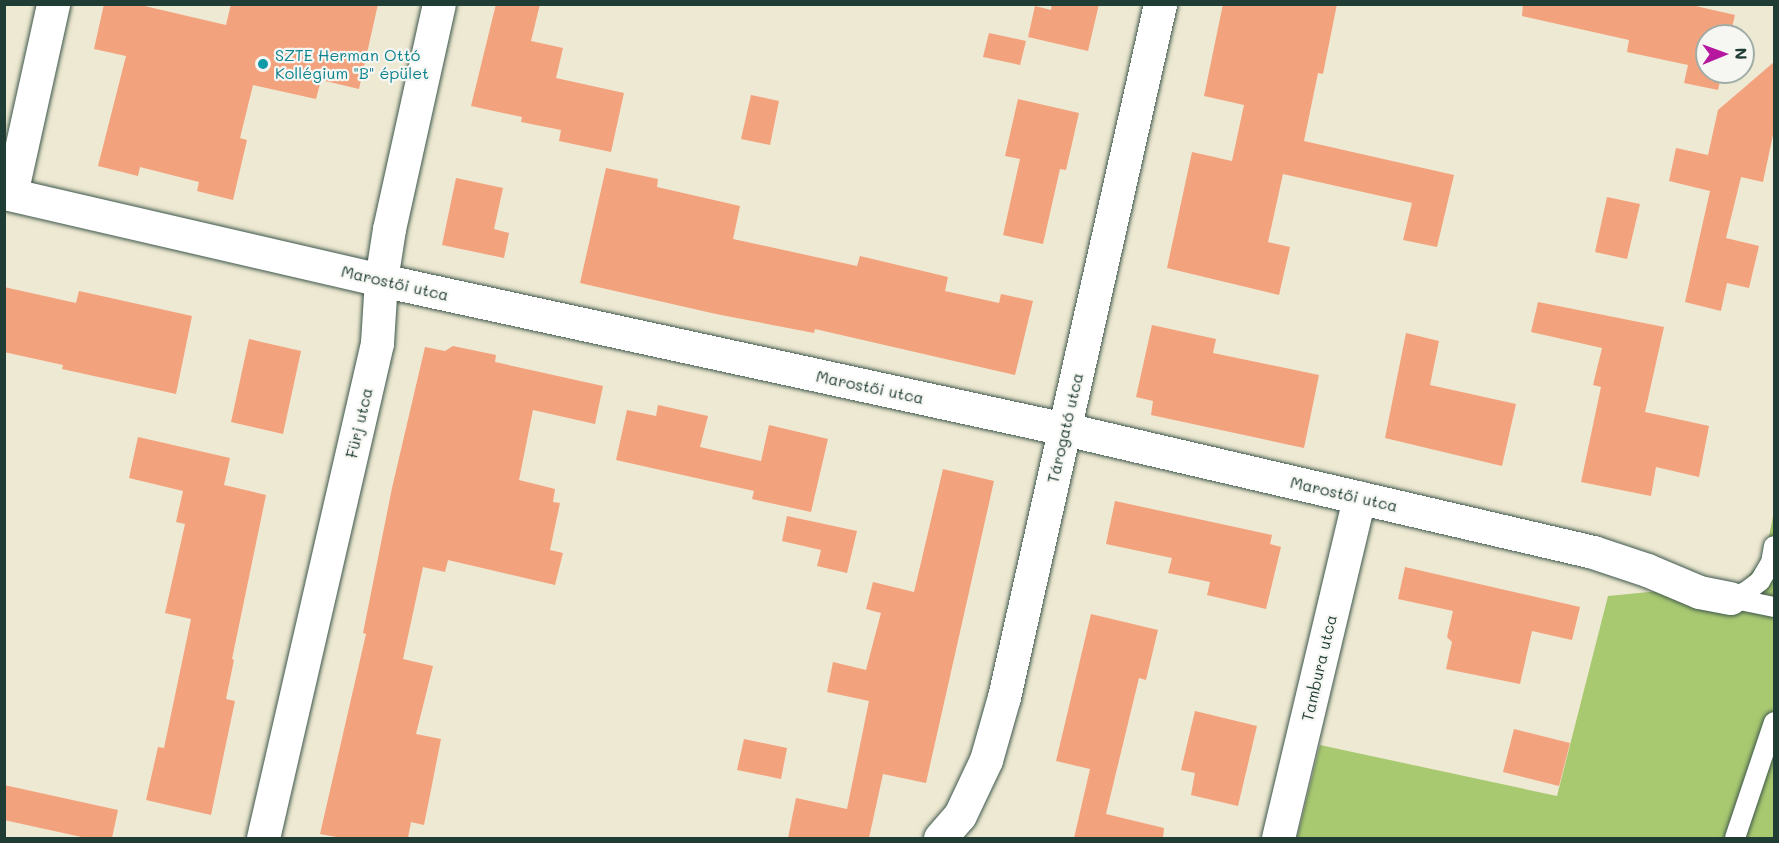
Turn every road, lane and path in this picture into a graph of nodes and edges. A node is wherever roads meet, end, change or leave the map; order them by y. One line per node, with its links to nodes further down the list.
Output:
1 (53, 4): 4 (street)
2 (440, 4): 5 (street, Fürj utca)
3 (1160, 4): 6 (street, Tárogató utca)
4 (8, 193): 5 (street, Marostői utca)
5 (381, 280): 6 (street, Marostői utca); 12 (street, Fürj utca)
6 (1065, 429): 7 (street, Marostői utca); 13 (street, Tárogató utca)
7 (1359, 498): 9 (street, Marostői utca); 14 (street, Tambura utca)
8 (1774, 546): 9 (lane)
9 (1730, 598): 10 (lane)
10 (1774, 608)
11 (1774, 722): 15 (lane)
12 (263, 838)
13 (940, 838)
14 (1278, 838)
15 (1735, 838)

